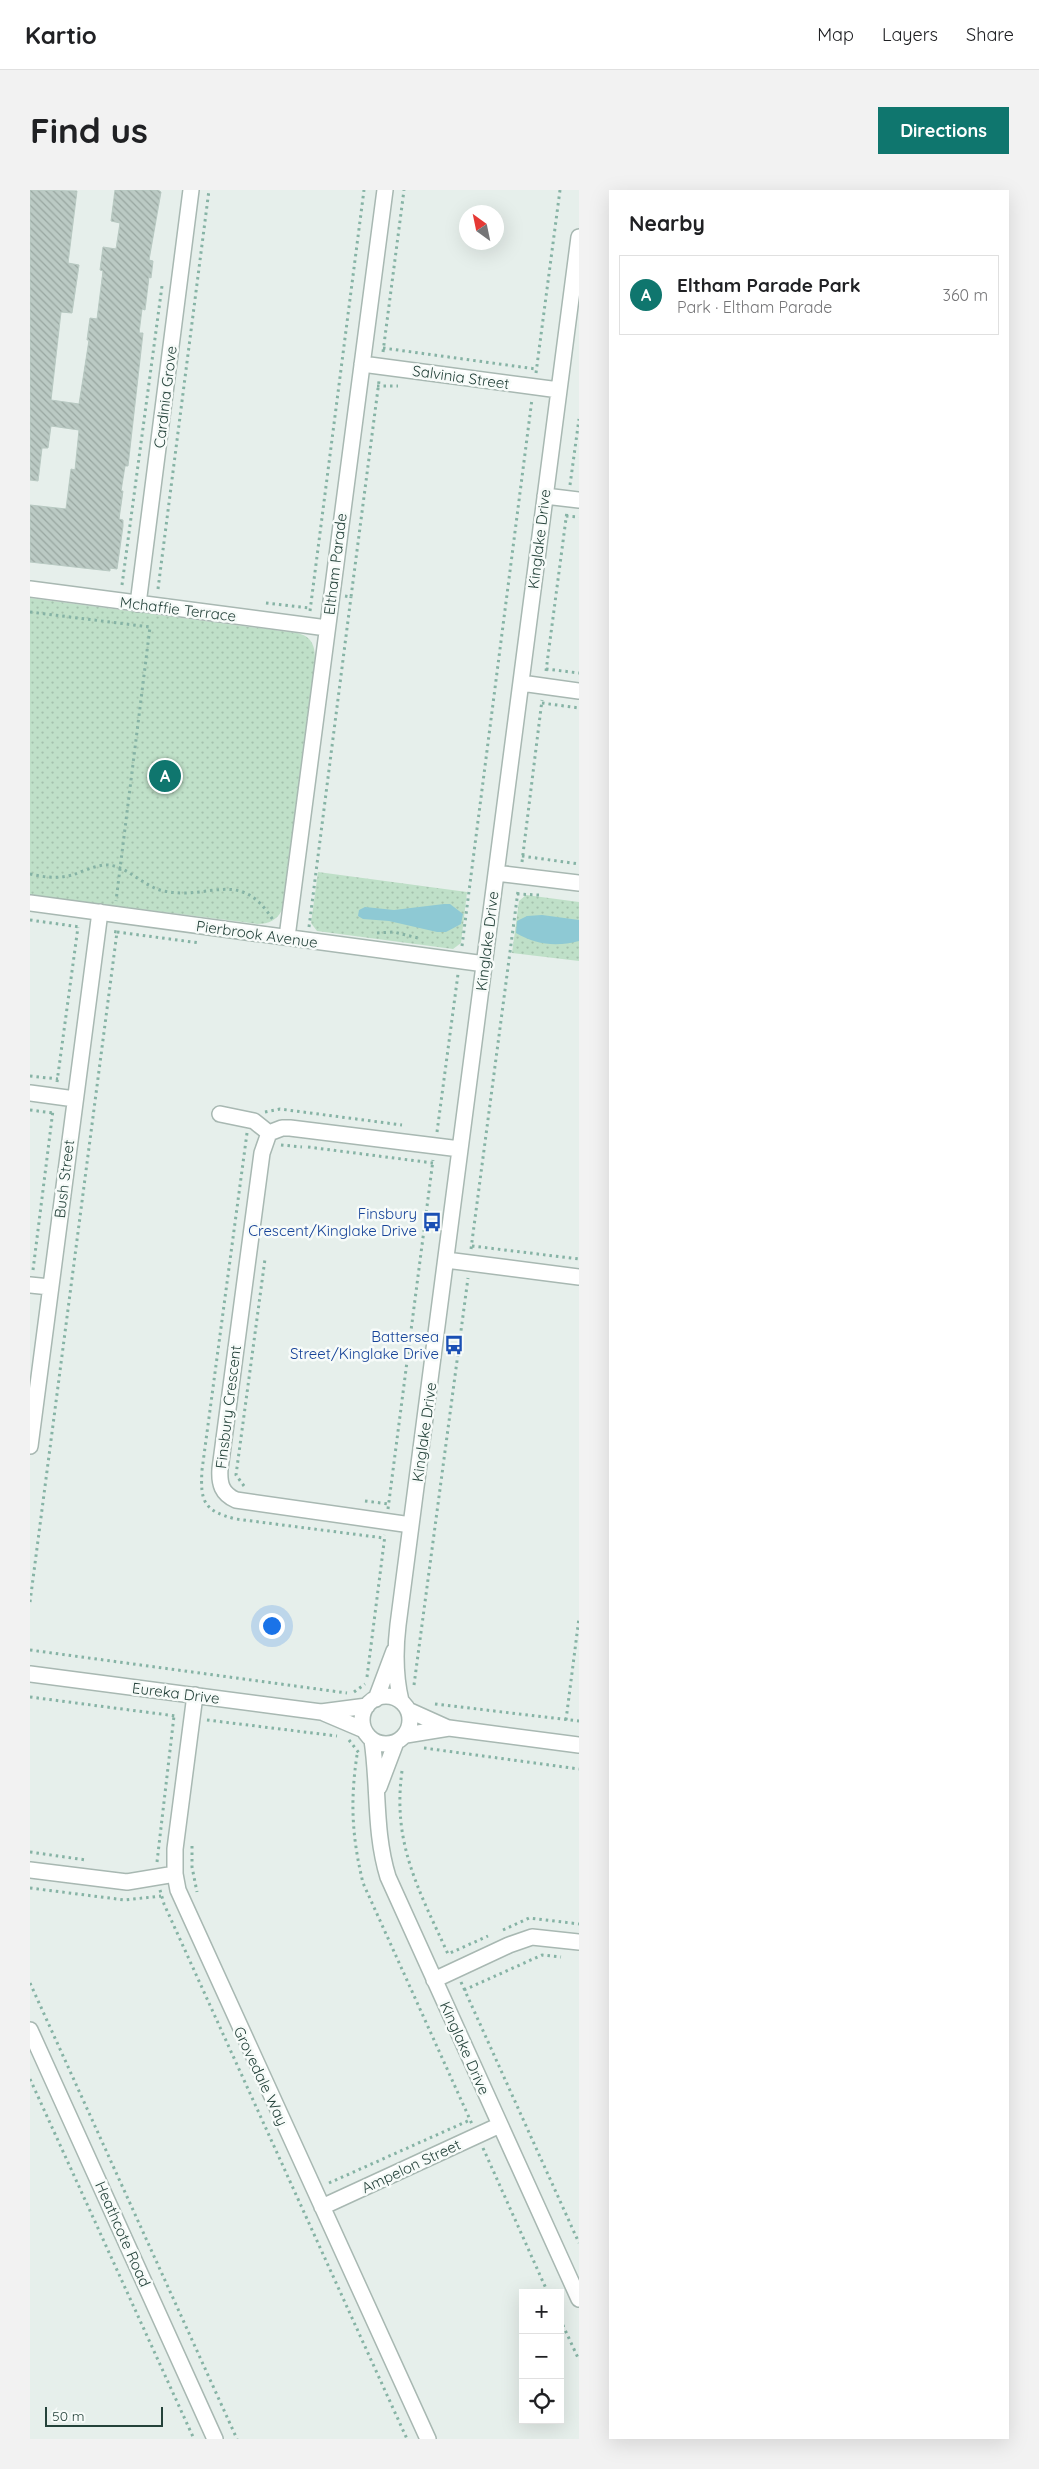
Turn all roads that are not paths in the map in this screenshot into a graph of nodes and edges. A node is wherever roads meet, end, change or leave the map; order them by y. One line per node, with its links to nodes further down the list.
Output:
1 (191, 190): 9 (street, Cardinia Grove)
2 (385, 190): 4 (street, Eltham Parade)
3 (579, 237): 5 (street, Kinglake Drive)
4 (362, 364): 5 (street, Salvinia Street); 10 (street, Eltham Parade)
5 (559, 390): 6 (street, Kinglake Drive)
6 (545, 496): 7 (street); 11 (street, Kinglake Drive)
7 (574, 499)
8 (30, 589): 9 (street, Mchaffie Terrace)
9 (138, 604): 10 (street, Mchaffie Terrace)
10 (327, 628): 17 (street, Eltham Parade)
11 (521, 684): 12 (street); 13 (street, Kinglake Drive)
12 (579, 691)
13 (496, 873): 14 (street); 18 (street, Kinglake Drive)
14 (579, 883)
15 (30, 903): 16 (street, Pierbrook Avenue)
16 (107, 913): 17 (street, Pierbrook Avenue); 20 (street, Bush Street)
17 (288, 931): 18 (street, Pierbrook Avenue)
18 (484, 964): 23 (street, Kinglake Drive)
19 (30, 1093): 20 (street)
20 (75, 1099): 27 (street, Bush Street)
21 (220, 1114): 22 (street)
22 (269, 1133): 23 (street); 29 (street, Finsbury Crescent)
23 (460, 1149): 24 (street, Kinglake Drive)
24 (446, 1260): 25 (street); 29 (street, Kinglake Drive)
25 (579, 1278)
26 (30, 1285): 27 (street)
27 (50, 1287): 28 (street, Bush Street)
28 (30, 1446)
29 (411, 1525): 30 (street, Kinglake Drive)
30 (396, 1644): 33 (street, Kinglake Drive); 34 (street, Kinglake Drive)
31 (30, 1674): 32 (street, Eureka Drive)
32 (195, 1695): 35 (street, Eureka Drive); 42 (street, Grovedale Way)
33 (407, 1703): 34 (street); 36 (street); 38 (street)
34 (365, 1705): 35 (street, Eureka Drive); 37 (street)
35 (321, 1712): 37 (street, Eureka Drive)
36 (449, 1728): 38 (street); 39 (street)
37 (368, 1735): 38 (street); 40 (street, Kinglake Drive)
38 (407, 1736): 40 (street, Kinglake Drive)
39 (579, 1745)
40 (378, 1790): 44 (street, Kinglake Drive)
41 (30, 1870): 42 (street)
42 (175, 1874): 47 (street, Grovedale Way)
43 (579, 1942): 44 (street)
44 (434, 1980): 46 (street, Kinglake Drive)
45 (30, 2030): 49 (street, Heathcote Road)
46 (500, 2124): 47 (street, Ampelon Street); 48 (street, Kinglake Drive)
47 (322, 2207): 50 (street, Grovedale Way)
48 (579, 2299)
49 (215, 2439)
50 (428, 2439)

